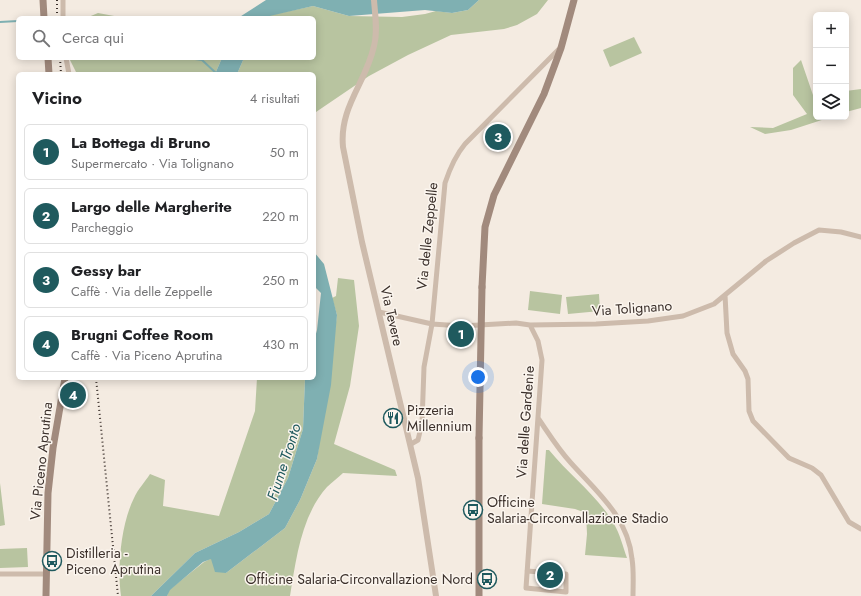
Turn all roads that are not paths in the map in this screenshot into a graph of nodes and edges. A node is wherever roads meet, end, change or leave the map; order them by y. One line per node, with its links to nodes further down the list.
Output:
1 (43, 0): 5 (main road)
2 (63, 0): 6 (street)
3 (374, 0): 14 (street, Via Tevere)
4 (574, 0): 7 (main road, Via delle Zeppelle)
5 (44, 16)
6 (63, 16)
7 (561, 48): 15 (street, Via delle Zeppelle); 26 (main road, bridge)
8 (48, 60): 10 (main road)
9 (66, 60): 11 (street)
10 (49, 72)
11 (69, 72)
12 (861, 237): 13 (street, Via Tolignano)
13 (725, 295): 16 (street, Via Tolignano); 20 (street)
14 (379, 312): 15 (street, Via Tolignano); 19 (street, Via Tevere)
15 (432, 324): 16 (street, Via Tolignano); 19 (street, Via delle Zeppelle)
16 (530, 325): 18 (street, Via delle Gardenie)
17 (65, 380): 23 (main road, Via Piceno Aprutina)
18 (538, 418): 21 (street, Via delle Gardenie); 27 (street)
19 (411, 444): 25 (street, Via Tevere)
20 (861, 529)
21 (527, 571): 21 (street, Via delle Gardenie)
22 (0, 574): 23 (street)
23 (46, 574): 24 (main road, Via Piceno Aprutina)
24 (46, 596)
25 (436, 596)
26 (479, 596)
27 (633, 596)

